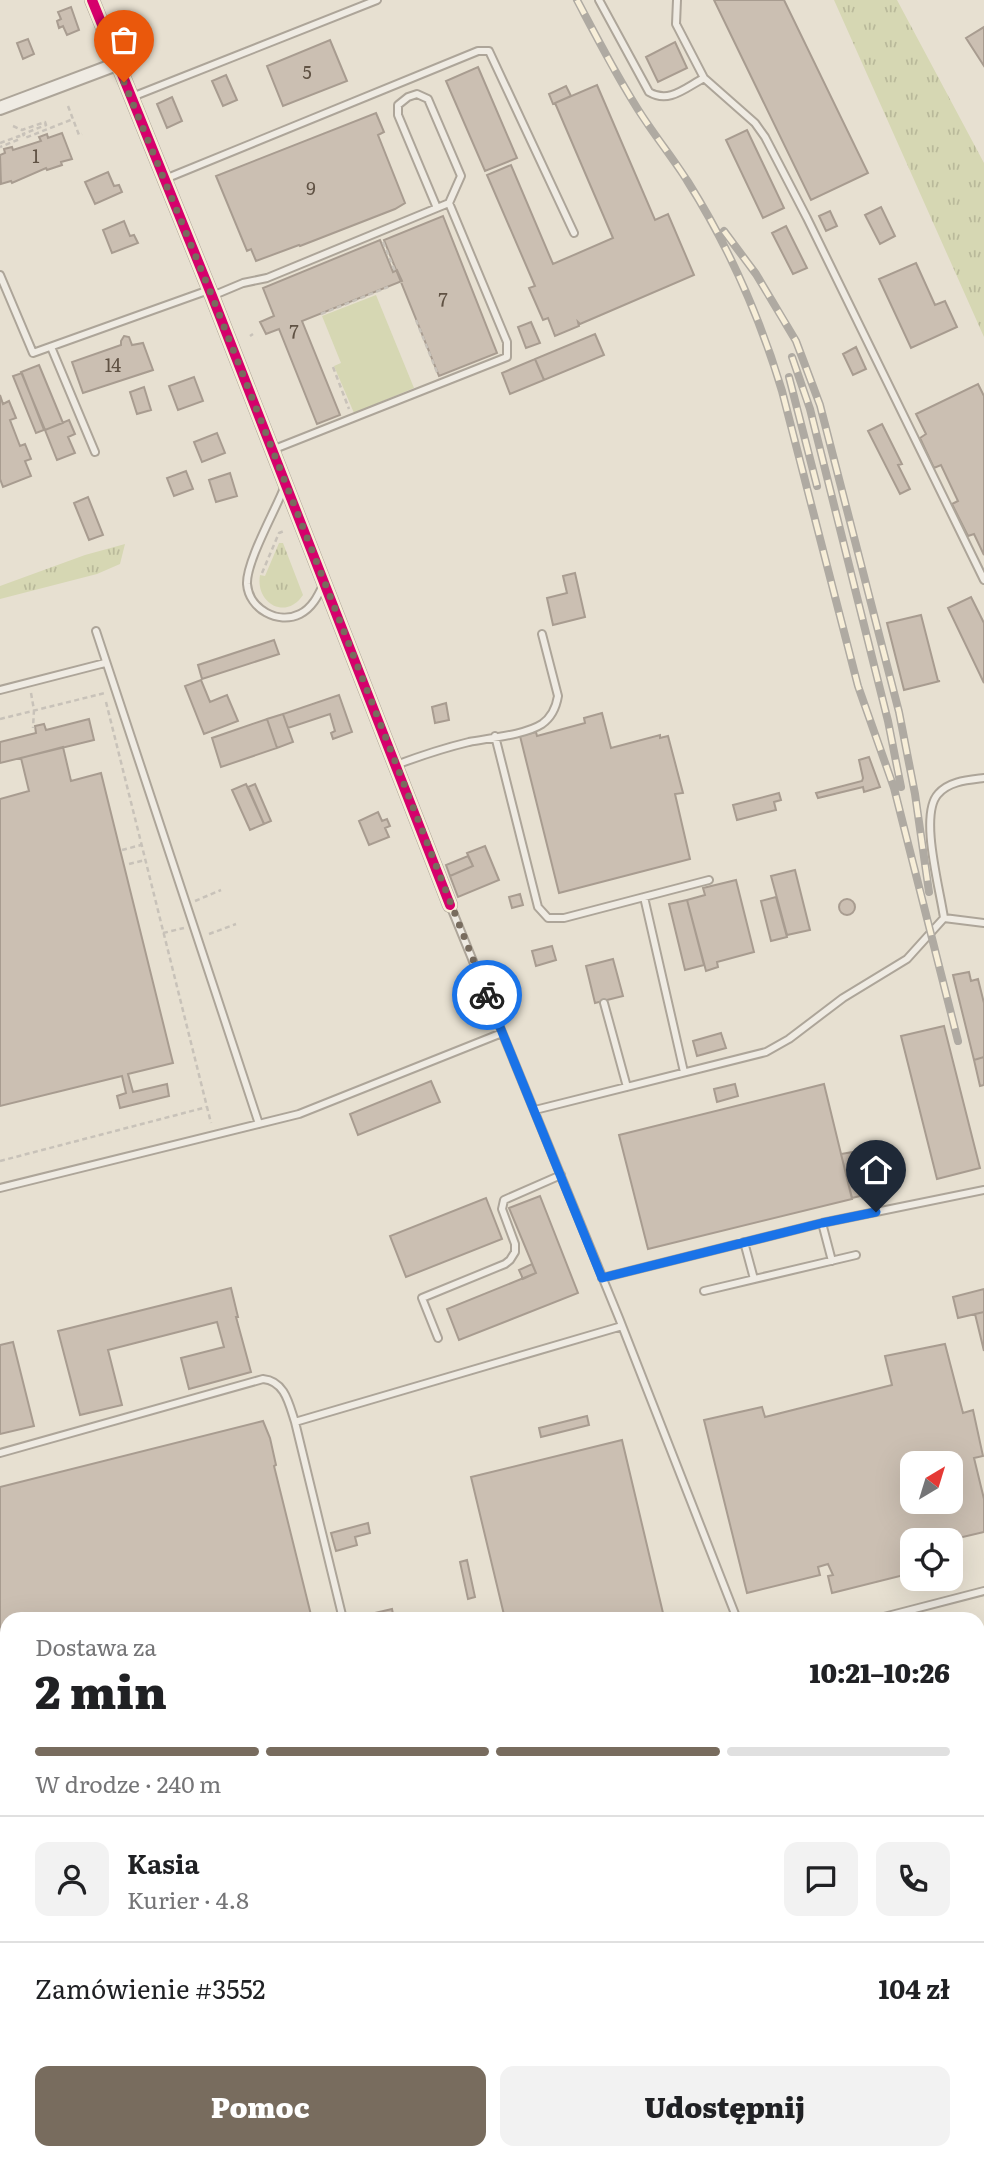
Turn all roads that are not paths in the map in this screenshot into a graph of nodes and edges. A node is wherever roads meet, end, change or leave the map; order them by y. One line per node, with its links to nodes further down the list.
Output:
1 (92, 0): 5 (street)
2 (377, 0): 7 (lane)
3 (598, 0): 6 (lane)
4 (677, 0): 6 (lane)
5 (117, 64): 7 (street); 8 (street)
6 (704, 78): 19 (lane)
7 (130, 98): 9 (street)
8 (0, 108)
9 (163, 180): 12 (lane); 14 (street)
10 (450, 203): 11 (lane); 11 (lane); 16 (lane)
11 (437, 208): 14 (lane)
12 (574, 233)
13 (0, 275): 15 (lane)
14 (210, 293): 15 (lane); 16 (street)
15 (51, 346): 17 (lane)
16 (271, 451): 18 (street)
17 (95, 452)
18 (285, 486): 20 (street); 20 (lane)
19 (984, 580)
20 (324, 583): 26 (street)
21 (96, 631): 23 (lane)
22 (542, 634): 25 (lane)
23 (105, 663): 24 (lane); 38 (lane)
24 (0, 690)
25 (495, 736): 26 (lane); 29 (lane)
26 (396, 765): 30 (street)
27 (984, 778): 31 (lane)
28 (709, 880): 29 (lane)
29 (644, 897): 35 (lane)
30 (450, 905): 34 (lane)
31 (944, 918): 32 (lane); 35 (lane)
32 (984, 923)
33 (604, 1003): 36 (lane)
34 (502, 1033): 37 (lane); 38 (lane)
35 (684, 1072): 36 (lane)
36 (626, 1087): 37 (lane)
37 (535, 1110): 39 (lane)
38 (259, 1125): 40 (lane)
39 (561, 1175): 46 (lane); 50 (lane)
40 (0, 1188)
41 (984, 1190): 42 (lane)
42 (822, 1223): 43 (lane); 45 (lane)
43 (744, 1242): 46 (lane); 47 (lane)
44 (856, 1255): 45 (lane)
45 (832, 1261): 47 (lane)
46 (602, 1278): 49 (lane)
47 (754, 1279): 48 (lane)
48 (704, 1291)
49 (622, 1326): 51 (lane); 55 (lane)
50 (438, 1338)
51 (295, 1422): 52 (lane); 54 (lane)
52 (0, 1453)
53 (984, 1591): 56 (lane)
54 (341, 1612)
55 (734, 1612)
56 (903, 1612)

